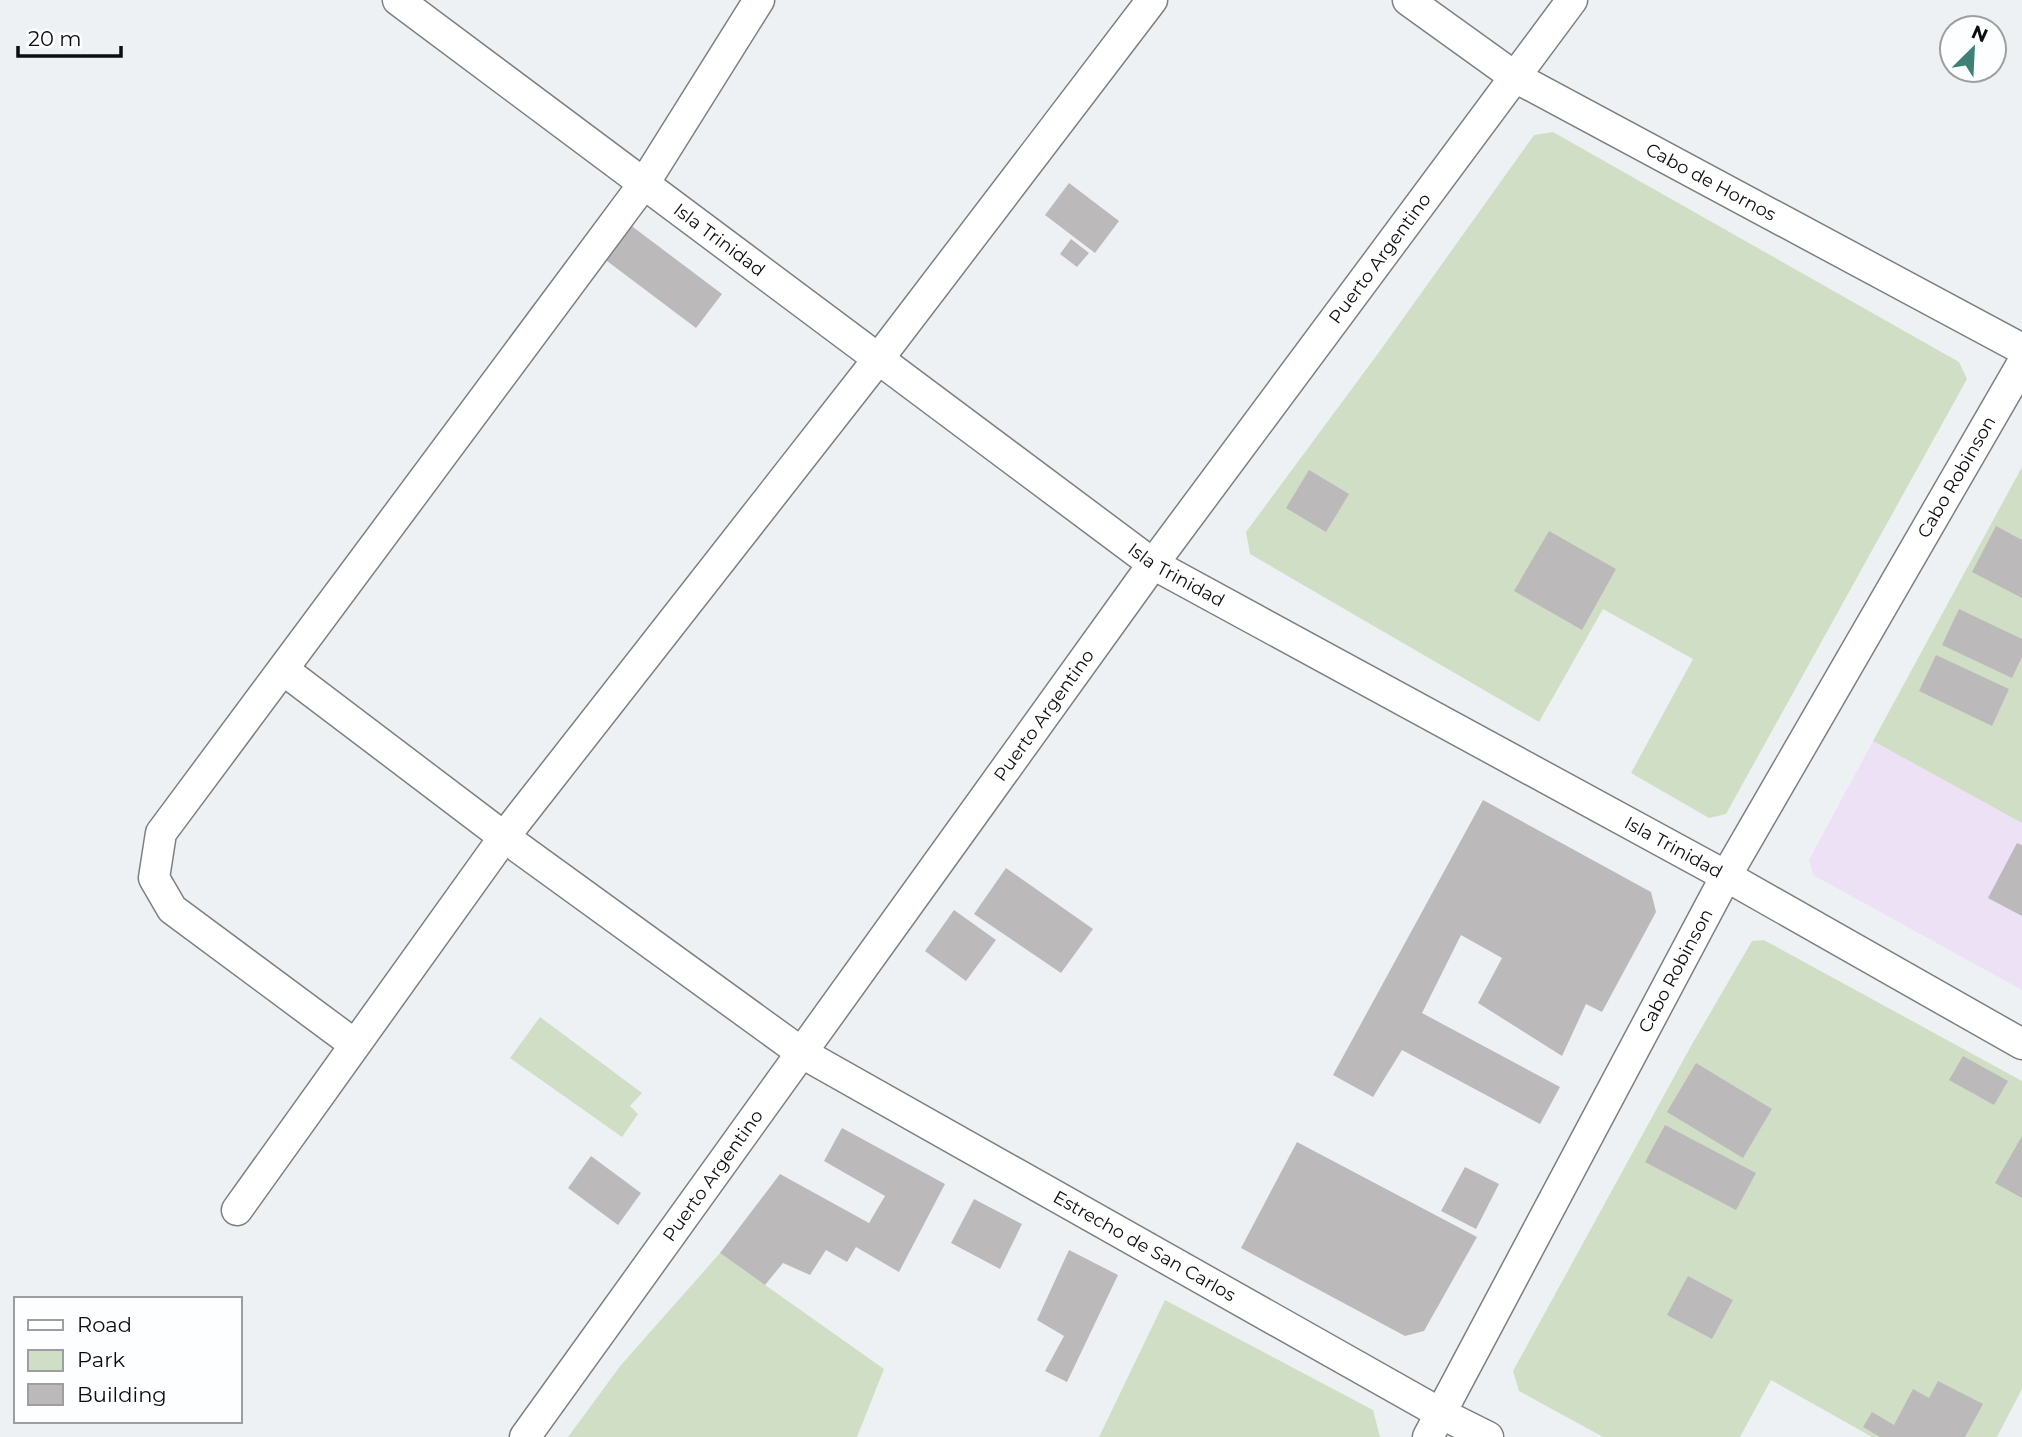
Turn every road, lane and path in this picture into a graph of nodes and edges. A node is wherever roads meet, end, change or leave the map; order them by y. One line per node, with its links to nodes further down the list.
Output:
1 (398, 0): 7 (street, Isla Trinidad)
2 (759, 0): 7 (street)
3 (1152, 0): 9 (street)
4 (1408, 0): 6 (street, Cabo de Hornos)
5 (1572, 0): 6 (street, Puerto Argentino)
6 (1515, 77): 8 (street, Cabo de Hornos); 11 (street, Puerto Argentino)
7 (645, 183): 9 (street, Isla Trinidad); 12 (street)
8 (2022, 349)
9 (878, 358): 11 (street, Isla Trinidad); 13 (street)
10 (2022, 364): 14 (street, Cabo Robinson)
11 (1153, 564): 14 (street, Isla Trinidad); 17 (street, Puerto Argentino)
12 (285, 671): 13 (street, Estrecho de San Carlos); 15 (street)
13 (504, 838): 15 (street); 17 (street, Estrecho de San Carlos)
14 (1726, 876): 16 (street, Isla Trinidad); 19 (street, Cabo Robinson)
15 (354, 1044): 18 (street)
16 (2022, 1044)
17 (802, 1053): 19 (street, Estrecho de San Carlos); 20 (street, Puerto Argentino)
18 (237, 1210)
19 (1434, 1425): 21 (street, Estrecho de San Carlos)
20 (525, 1437)
21 (1488, 1437)

